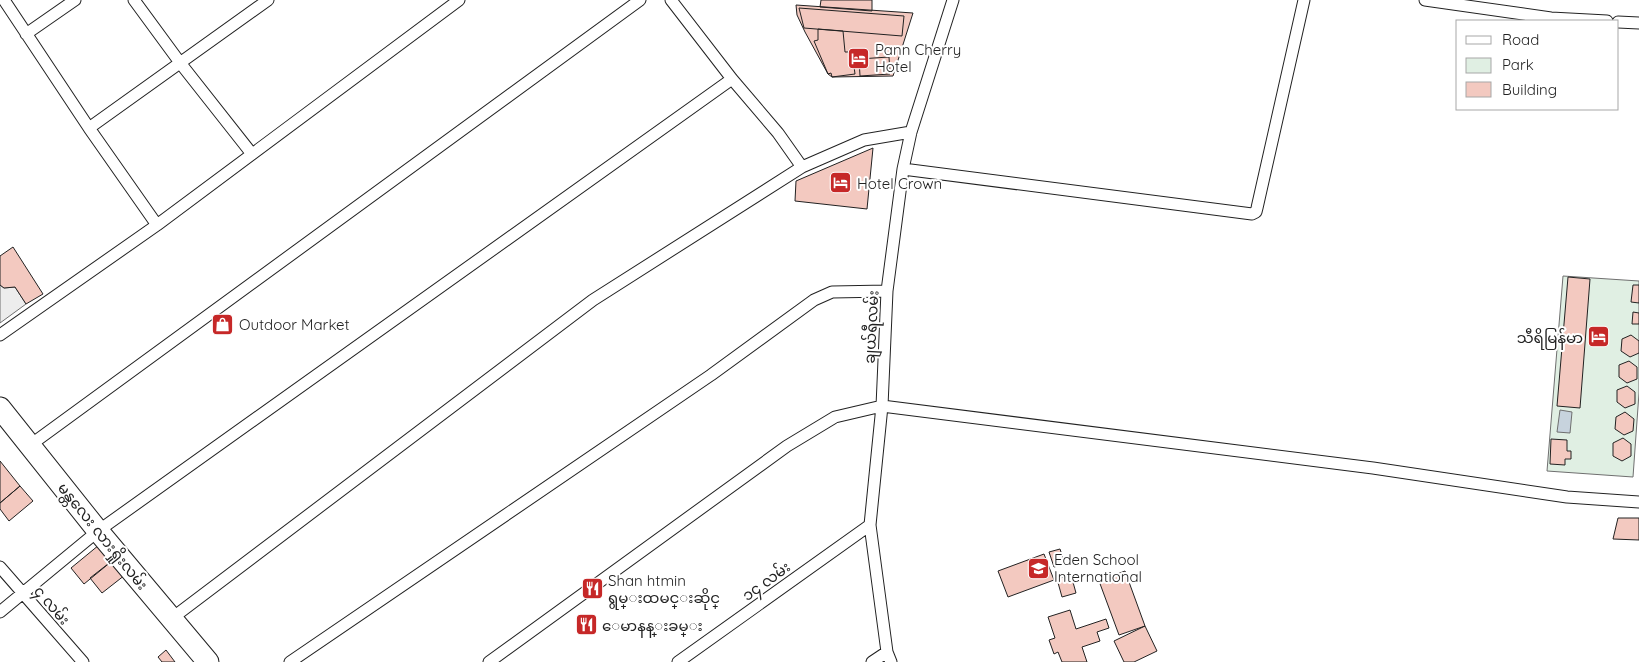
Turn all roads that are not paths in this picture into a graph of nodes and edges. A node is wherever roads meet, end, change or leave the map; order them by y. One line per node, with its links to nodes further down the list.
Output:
1 (4, 0): 16 (street)
2 (75, 0): 16 (street)
3 (134, 0): 17 (street)
4 (268, 0): 17 (street)
5 (437, 0): 12 (street)
6 (459, 0): 12 (street)
7 (640, 0): 29 (street)
8 (671, 0): 18 (street)
9 (953, 0): 20 (street, ချယ်ရီလမ်း)
10 (1304, 0): 23 (street)
11 (1425, 0): 13 (street)
12 (444, 10): 21 (street)
13 (1588, 20)
14 (1619, 22): 15 (street)
15 (1639, 23)
16 (26, 34): 19 (street)
17 (180, 64): 19 (street); 21 (street)
18 (732, 79): 22 (street); 32 (street)
19 (89, 128): 24 (street)
20 (911, 132): 22 (street); 23 (street, ချယ်ရီလမ်း)
21 (252, 154): 24 (street)
22 (802, 167): 36 (street)
23 (903, 169): 25 (street, ချယ်ရီလမ်း)
24 (157, 225): 26 (street)
25 (887, 292): 27 (street, ချယ်ရီလမ်း); 40 (street)
26 (0, 335)
27 (882, 406): 30 (street); 31 (street, ချယ်ရီလမ်း); 41 (street)
28 (0, 408): 29 (highway, မန္တလေး လားရှိုးလမ်း)
29 (29, 446): 32 (highway, မန္တလေး လားရှိုးလမ်း)
30 (1639, 502)
31 (870, 525): 37 (street, ချယ်ရီလမ်း); 42 (street, ၁၄ လမ်း)
32 (98, 531): 34 (street); 36 (highway, မန္တလေး လားရှိုးလမ်း)
33 (0, 567): 34 (street, ၄ လမ်း)
34 (23, 594): 35 (street); 38 (street, ၄ လမ်း)
35 (0, 612)
36 (171, 619): 39 (highway, မန္တလေး လားရှိုးလမ်း)
37 (889, 657): 43 (street)
38 (82, 662)
39 (208, 662)
40 (290, 662)
41 (489, 662)
42 (678, 662)
43 (872, 662)

